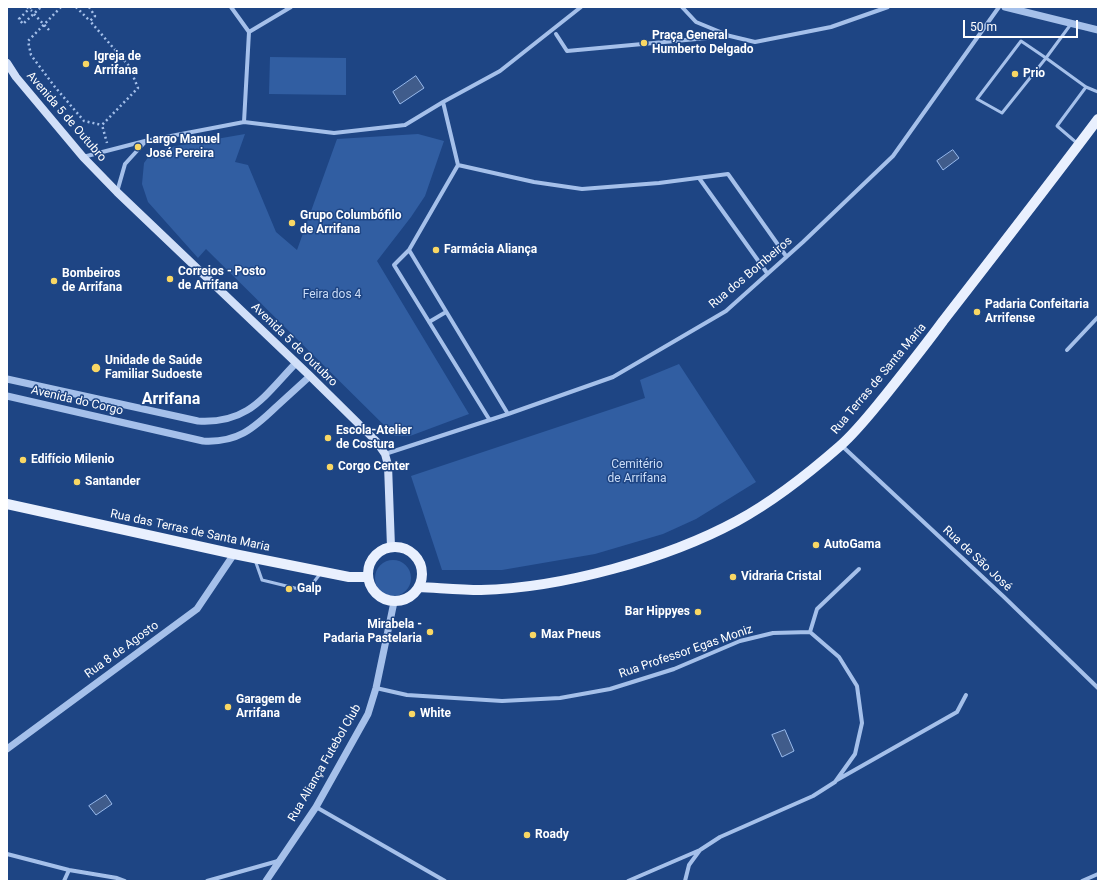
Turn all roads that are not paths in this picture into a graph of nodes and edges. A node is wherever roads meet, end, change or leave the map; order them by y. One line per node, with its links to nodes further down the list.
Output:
1 (231, 7): 10 (street)
2 (291, 7): 10 (street)
3 (581, 7): 17 (street)
4 (682, 7): 12 (street)
5 (888, 7): 12 (street)
6 (999, 7): 27 (street, Rua dos Bombeiros)
7 (1005, 7): 8 (street)
8 (1071, 24): 9 (street); 13 (lane)
9 (1098, 30)
10 (249, 32): 19 (street)
11 (556, 34): 12 (street)
12 (730, 36)
13 (1046, 58): 13 (lane); 15 (lane)
14 (7, 63): 22 (main road, Avenida 5 de Outubro)
15 (1086, 87): 16 (lane); 21 (lane)
16 (1098, 92)
17 (443, 102): 19 (street); 23 (street)
18 (1098, 119): 21 (main road, Rua Terras de Santa Maria)
19 (244, 122): 20 (street)
20 (146, 141): 22 (street); 25 (street)
21 (1079, 144): 39 (main road, Rua Terras de Santa Maria)
22 (83, 157): 25 (main road, Avenida 5 de Outubro)
23 (458, 165): 24 (street); 26 (street)
24 (699, 178): 27 (street); 28 (street)
25 (117, 192): 33 (main road, Avenida 5 de Outubro)
26 (409, 250): 29 (street); 31 (street)
27 (786, 256): 28 (street, Rua dos Bombeiros)
28 (767, 273): 37 (street, Rua dos Bombeiros)
29 (446, 312): 31 (street); 37 (street)
30 (1098, 317): 32 (street)
31 (429, 322): 38 (street)
32 (1067, 350)
33 (296, 363): 34 (main road, Avenida 5 de Outubro); 35 (street, Avenida do Corgo)
34 (310, 376): 36 (street, Avenida do Corgo); 40 (main road, Avenida 5 de Outubro)
35 (7, 379)
36 (7, 396)
37 (508, 414): 38 (street, Rua dos Bombeiros)
38 (489, 419): 40 (street, Rua dos Bombeiros)
39 (841, 445): 48 (main road, Rua Terras de Santa Maria); 52 (street, Rua de São José)
40 (385, 454): 42 (main road, Avenida 5 de Outubro)
41 (7, 504): 43 (main road, Rua das Terras de Santa Maria)
42 (391, 547): 47 (main road); 48 (main road)
43 (234, 554): 44 (main road, Rua das Terras de Santa Maria); 54 (street, Rua 8 de Agosto)
44 (255, 558): 46 (main road, Rua das Terras de Santa Maria); 46 (lane)
45 (859, 569): 50 (street)
46 (322, 571): 47 (main road, Rua das Terras de Santa Maria)
47 (368, 577): 49 (main road)
48 (419, 587): 49 (main road)
49 (394, 602): 51 (street, Rua Aliança Futebol Club)
50 (810, 632): 51 (street, Rua Professor Egas Moniz); 55 (street)
51 (376, 688): 56 (street, Rua Aliança Futebol Club)
52 (1098, 688)
53 (966, 695): 55 (street)
54 (7, 749)
55 (835, 782): 57 (street)
56 (316, 807): 59 (street, Rua Aliança Futebol Club); 66 (street)
57 (700, 850): 67 (street); 68 (street)
58 (7, 854): 60 (street)
59 (278, 861): 64 (street); 65 (street, Rua Aliança Futebol Club)
60 (69, 870): 62 (street); 63 (street)
61 (1098, 874): 69 (street)
62 (64, 881)
63 (125, 881)
64 (211, 881)
65 (266, 881)
66 (445, 881)
67 (628, 881)
68 (685, 881)
69 (1082, 881)

